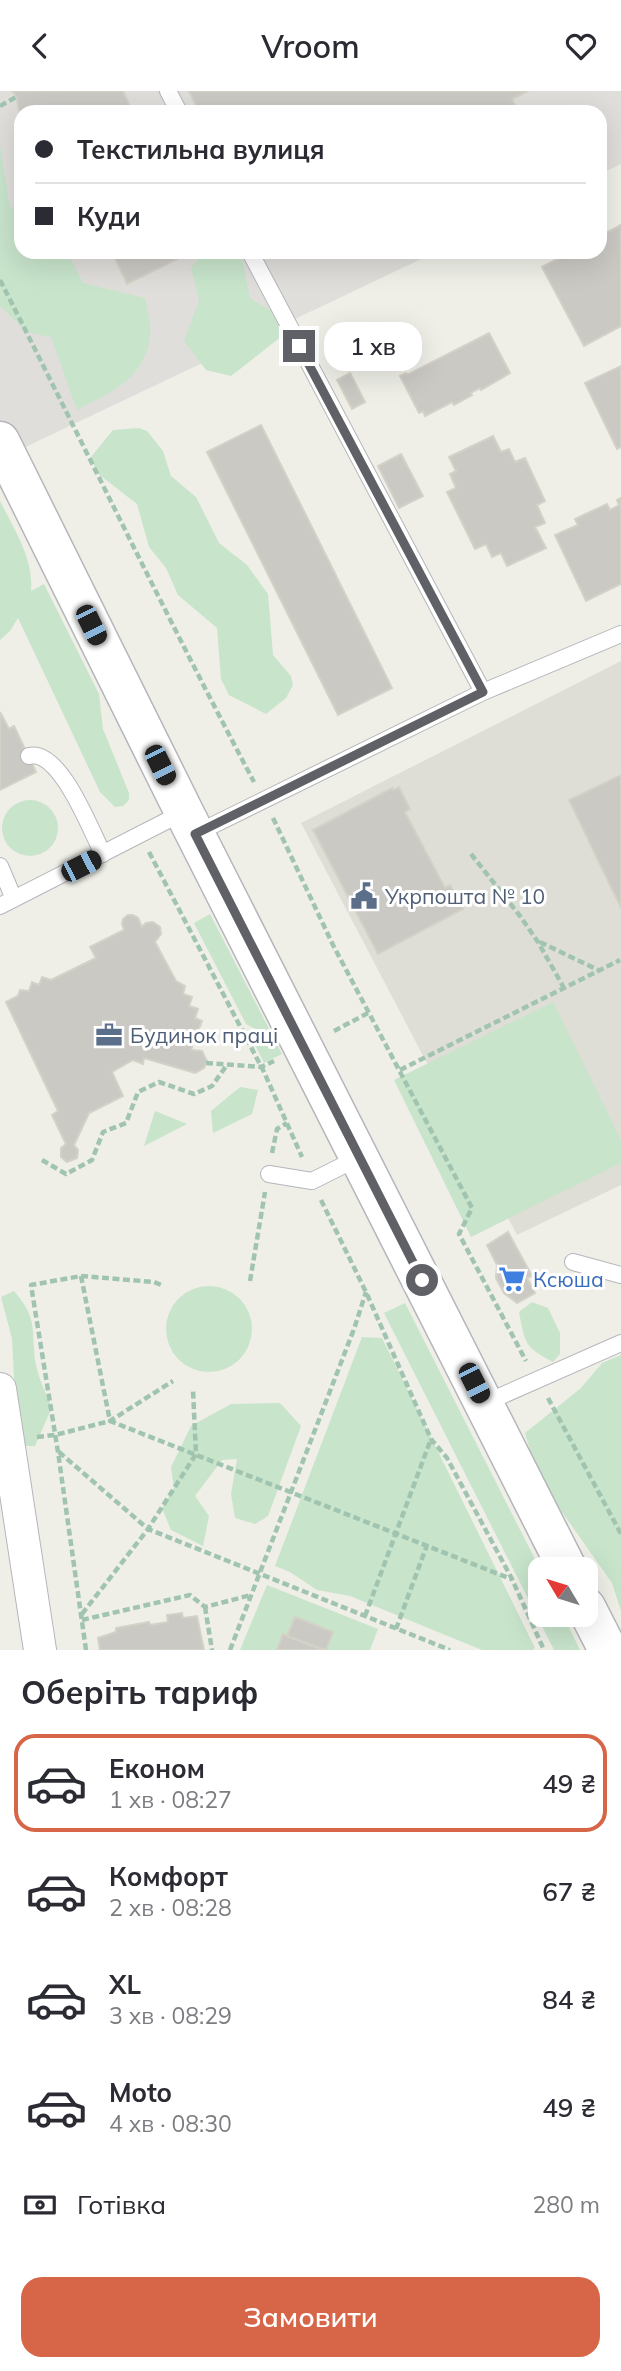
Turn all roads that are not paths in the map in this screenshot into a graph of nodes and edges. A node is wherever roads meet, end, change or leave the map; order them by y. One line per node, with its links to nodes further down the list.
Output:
1 (254, 259): 4 (lane)
2 (0, 441): 6 (street)
3 (621, 633): 4 (lane)
4 (483, 692): 6 (lane)
5 (29, 756): 7 (lane)
6 (189, 823): 7 (lane); 10 (street)
7 (103, 854): 9 (lane)
8 (0, 866): 9 (lane)
9 (7, 902)
10 (360, 1157): 11 (lane); 16 (street)
11 (269, 1174)
12 (573, 1262): 13 (lane)
13 (621, 1275)
14 (621, 1343): 16 (lane)
15 (0, 1389): 19 (street)
16 (485, 1403): 17 (street)
17 (562, 1557)
18 (596, 1627): 20 (street)
19 (40, 1650)
20 (608, 1650)

